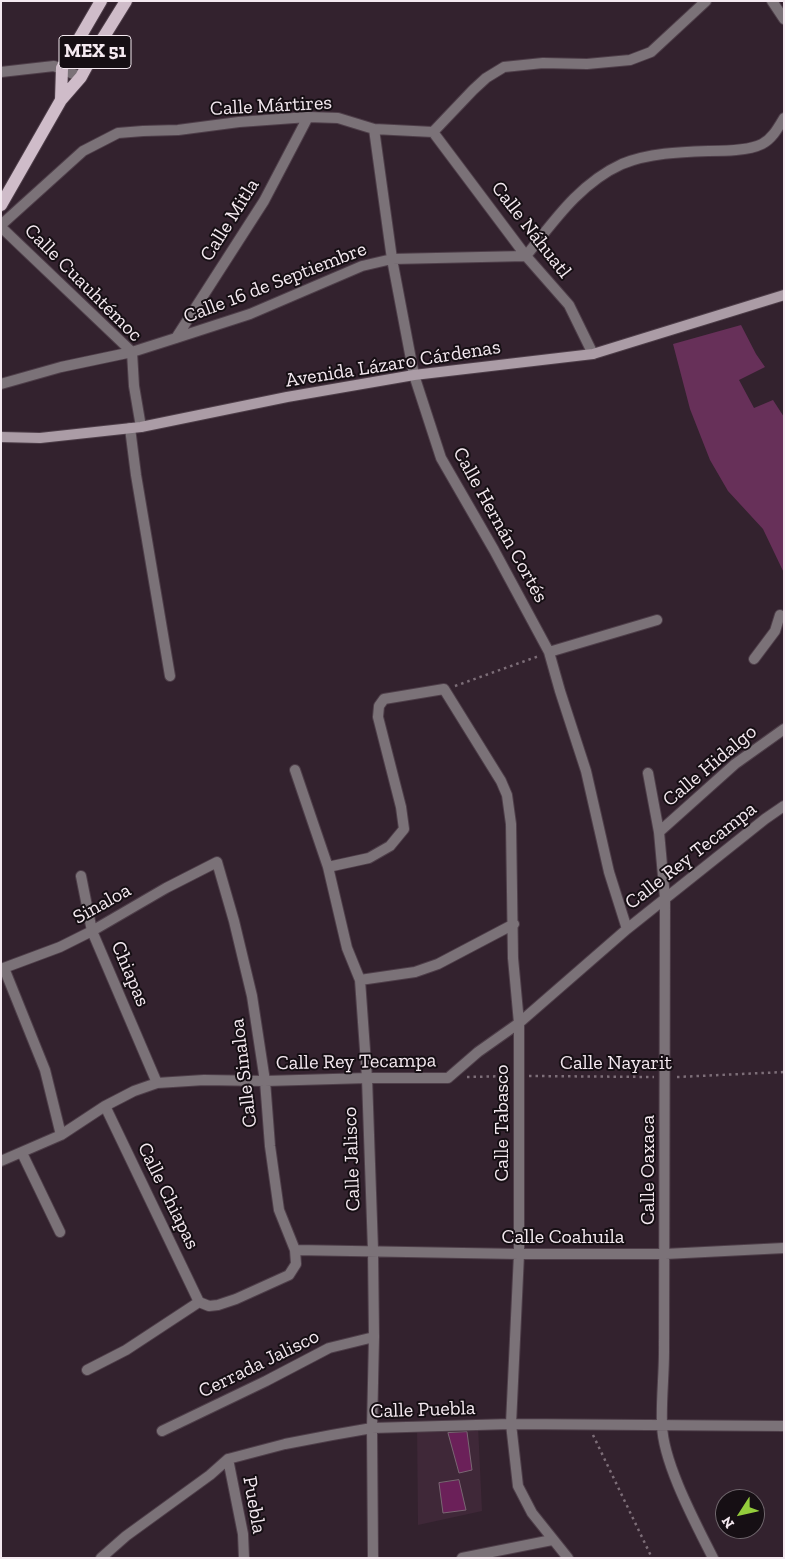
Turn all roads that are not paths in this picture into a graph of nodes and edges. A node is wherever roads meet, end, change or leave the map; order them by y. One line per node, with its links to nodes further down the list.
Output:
1 (101, 1): 6 (main road, MEX 51)
2 (126, 1): 8 (main road, MEX 51)
3 (706, 1): 13 (street)
4 (772, 1): 5 (street)
5 (784, 19)
6 (62, 68): 7 (street); 8 (street); 9 (main road, MEX 51)
7 (1, 72)
8 (81, 78): 9 (main road, MEX 51)
9 (61, 100): 14 (main road, MEX 51)
10 (308, 117): 12 (street, Calle Mártires); 15 (street, Calle Mártires); 19 (street, Calle Mitla)
11 (784, 118): 16 (street)
12 (374, 128): 13 (street, Calle Mártires); 17 (street, Calle Hernán Cortés)
13 (434, 132): 16 (street, Calle Náhuatl)
14 (1, 204)
15 (1, 226): 20 (street, Calle Cuauhtémoc)
16 (526, 256): 17 (street, Calle 16 de Septiembre); 21 (street, Calle Náhuatl)
17 (392, 259): 19 (street, Calle 16 de Septiembre); 22 (street, Calle Hernán Cortés)
18 (784, 295): 21 (main road, Avenida Lázaro Cárdenas)
19 (176, 338): 20 (street, Calle 16 de Septiembre)
20 (132, 352): 23 (street, Calle 16 de Septiembre); 24 (street, Calle Cuauhtémoc)
21 (593, 354): 22 (main road, Avenida Lázaro Cárdenas)
22 (414, 375): 24 (main road, Avenida Lázaro Cárdenas); 28 (street, Calle Hernán Cortés)
23 (1, 384)
24 (135, 427): 25 (main road, Avenida Lázaro Cárdenas); 30 (street, Calle Cuauhtémoc)
25 (1, 437)
26 (783, 616): 29 (street)
27 (657, 620): 28 (street)
28 (549, 652): 41 (street, Calle Hernán Cortés)
29 (754, 659)
30 (170, 676)
31 (784, 729): 35 (street, Calle Hidalgo)
32 (295, 770): 37 (street, Calle Jalisco)
33 (648, 773): 35 (street, Calle Oaxaca)
34 (784, 806): 39 (street, Calle Rey Tecampa)
35 (659, 832): 39 (street, Calle Oaxaca)
36 (217, 862): 42 (street, Sinaloa); 47 (street, Calle Sinaloa)
37 (328, 867): 40 (street, Calle Tabasco); 44 (street, Calle Jalisco)
38 (81, 876): 42 (street, Chiapas)
39 (666, 898): 41 (street, Calle Rey Tecampa); 58 (street, Calle Oaxaca)
40 (514, 924): 44 (street); 45 (street, Calle Tabasco)
41 (627, 929): 45 (street, Calle Rey Tecampa)
42 (92, 931): 43 (street, Sinaloa); 48 (street, Chiapas)
43 (2, 969): 50 (street)
44 (360, 980): 46 (street, Calle Jalisco)
45 (519, 1022): 46 (street, Calle Rey Tecampa); 57 (street, Calle Tabasco)
46 (367, 1078): 47 (street, Calle Rey Tecampa); 56 (street, Calle Jalisco)
47 (265, 1081): 48 (street, Calle Rey Tecampa); 55 (street, Calle Sinaloa)
48 (157, 1083): 49 (street, Calle Rey Tecampa)
49 (105, 1106): 50 (street, Calle Rey Tecampa); 59 (street, Calle Chiapas)
50 (61, 1135): 51 (street, Calle Rey Tecampa)
51 (22, 1153): 52 (street, Calle Rey Tecampa); 53 (street)
52 (1, 1161)
53 (60, 1232)
54 (784, 1248): 58 (street, Calle Coahuila)
55 (296, 1250): 56 (street); 59 (street)
56 (373, 1250): 57 (street, Calle Coahuila); 60 (street, Calle Jalisco)
57 (519, 1254): 58 (street, Calle Coahuila); 62 (street, Calle Tabasco)
58 (665, 1254): 63 (street, Calle Oaxaca)
59 (199, 1302): 61 (street)
60 (374, 1337): 65 (street, Calle Jalisco); 66 (street, Cerrada Jalisco)
61 (87, 1370)
62 (512, 1424): 63 (street, Calle Puebla); 65 (street, Calle Puebla); 68 (street, Calle Tabasco)
63 (662, 1426): 64 (street, Calle Puebla); 74 (street, Calle Oaxaca)
64 (784, 1426)
65 (372, 1428): 67 (street, Calle Puebla); 71 (street, Calle Jalisco)
66 (162, 1431)
67 (228, 1459): 69 (street, Calle Puebla); 70 (street, Puebla)
68 (552, 1540): 72 (street); 73 (street, Calle Tabasco)
69 (101, 1558)
70 (244, 1558)
71 (372, 1558)
72 (462, 1558)
73 (568, 1558)
74 (713, 1558)

